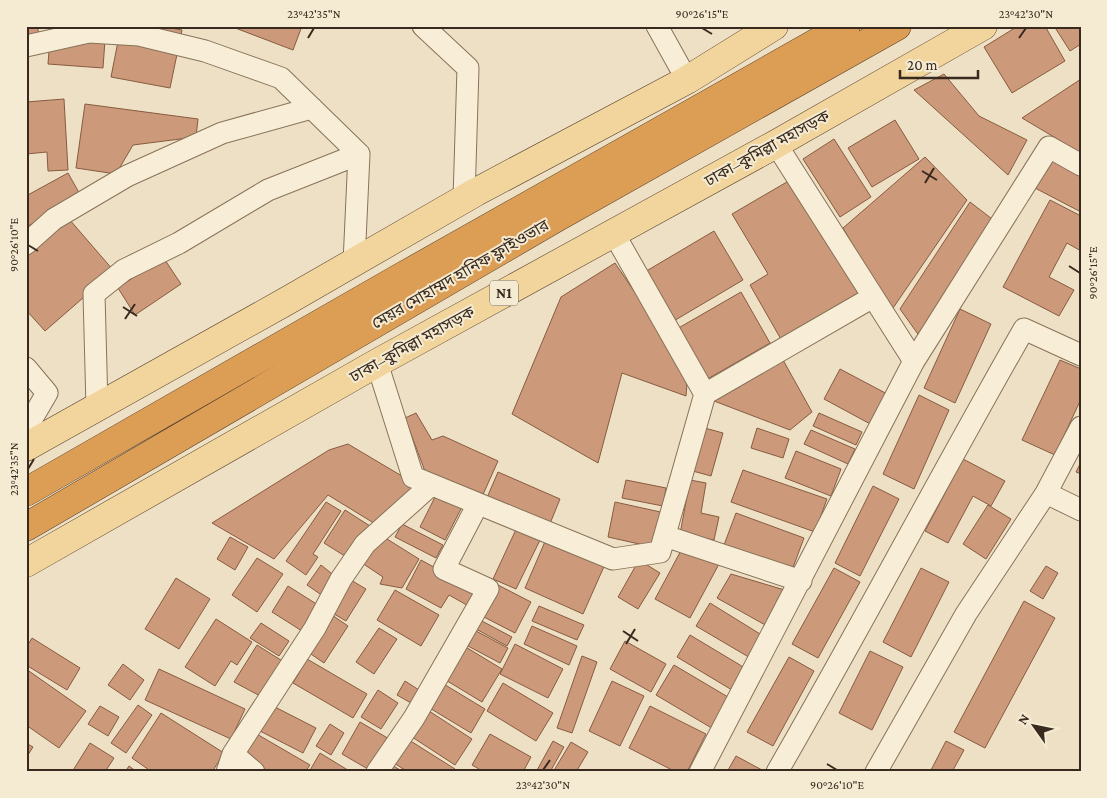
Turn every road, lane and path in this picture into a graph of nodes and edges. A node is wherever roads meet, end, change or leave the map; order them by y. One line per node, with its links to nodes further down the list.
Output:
1 (424, 26): 13 (street)
2 (657, 26): 8 (street)
3 (774, 26): 8 (main road)
4 (846, 26): 28 (highway, মেয়র মোহাম্মদ হানিফ ফ্লাইওভার)
5 (897, 26): 32 (highway, মেয়র মোহাম্মদ হানিফ ফ্লাইওভার / N1)
6 (983, 26): 10 (main road, ঢাকা–কুমিল্লা মহাসড়ক / N1)
7 (26, 46): 9 (street)
8 (687, 80): 13 (main road)
9 (312, 108): 11 (street); 15 (street)
10 (776, 144): 14 (main road, ঢাকা–কুমিল্লা মহাসড়ক / N1); 17 (street)
11 (359, 154): 16 (street); 23 (street)
12 (1081, 165): 19 (street)
13 (464, 199): 16 (main road)
14 (613, 232): 20 (main road, ঢাকা–কুমিল্লা মহাসড়ক / N1); 22 (street)
15 (26, 244)
16 (354, 263): 23 (main road)
17 (873, 297): 19 (street); 22 (street)
18 (1081, 355): 40 (street)
19 (914, 361): 35 (street)
20 (377, 363): 27 (street); 34 (main road, ঢাকা–কুমিল্লা মহাসড়ক / N1)
21 (26, 368): 25 (street)
22 (705, 394): 33 (street)
23 (96, 407): 26 (main road)
24 (1081, 427): 29 (street)
25 (26, 429)
26 (26, 447)
27 (431, 485): 30 (street); 36 (street)
28 (26, 492)
29 (1046, 493): 31 (street); 41 (street)
30 (478, 504): 33 (street); 38 (street)
31 (1081, 510)
32 (26, 528)
33 (665, 536): 35 (street)
34 (26, 563)
35 (800, 581): 39 (street)
36 (230, 763): 37 (street)
37 (254, 772)
38 (377, 772)
39 (700, 772)
40 (777, 772)
41 (876, 772)

